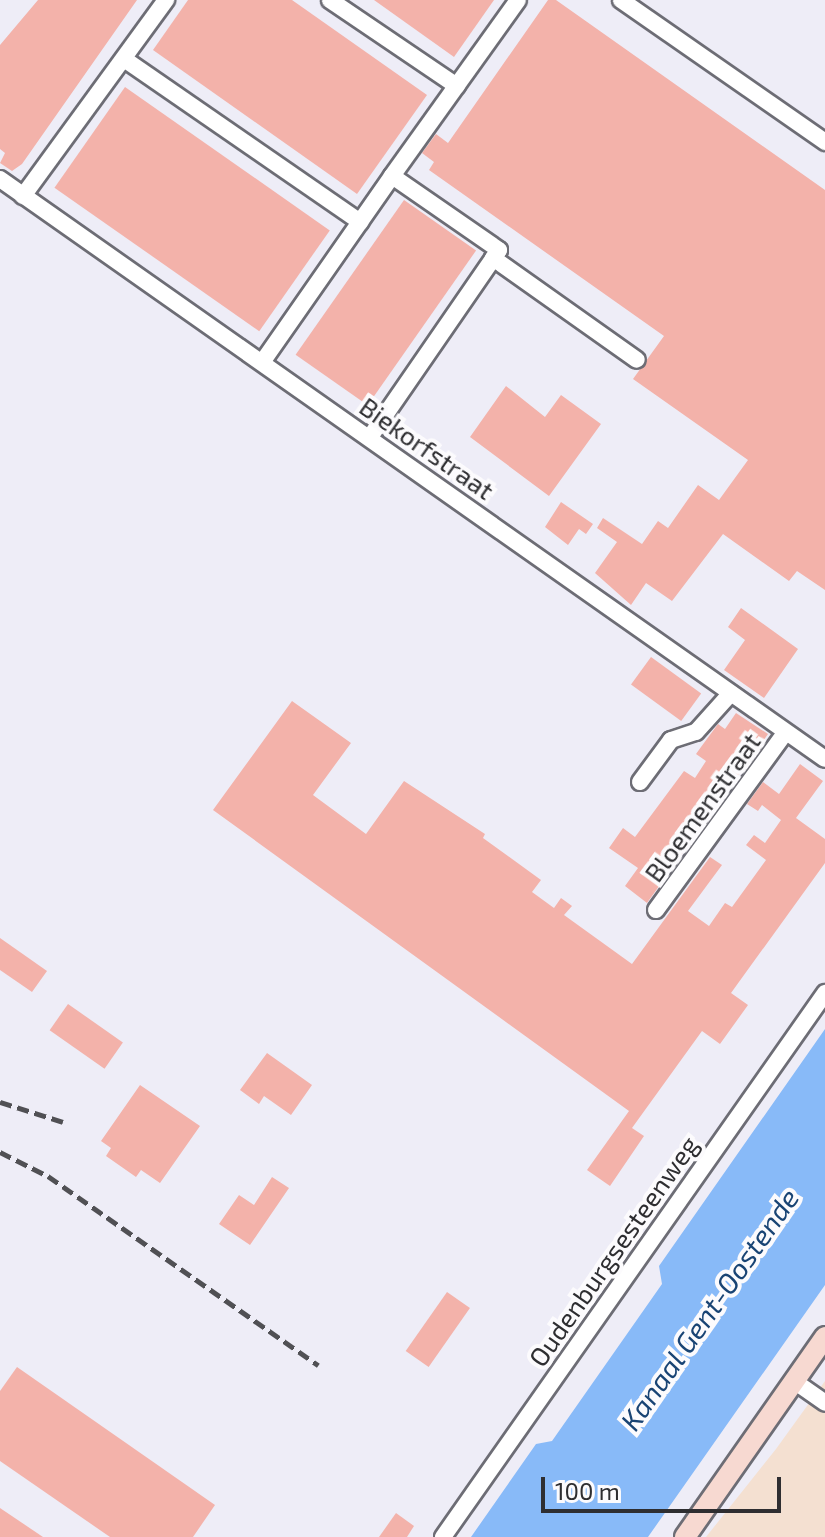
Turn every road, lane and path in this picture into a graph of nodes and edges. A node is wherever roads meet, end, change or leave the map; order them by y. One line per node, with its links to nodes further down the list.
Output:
1 (166, 0): 5 (street)
2 (330, 0): 6 (street)
3 (518, 0): 6 (street)
4 (621, 0): 7 (street)
5 (124, 59): 10 (street); 11 (street)
6 (457, 86): 8 (street)
7 (825, 142)
8 (392, 176): 11 (street); 12 (street)
9 (0, 179): 10 (street, Biekorfstraat)
10 (23, 196): 14 (street, Biekorfstraat)
11 (360, 222): 14 (street)
12 (493, 258): 13 (street); 15 (street)
13 (637, 360)
14 (263, 361): 15 (street, Biekorfstraat)
15 (370, 437): 16 (street, Biekorfstraat)
16 (731, 693): 17 (street, Biekorfstraat); 19 (street)
17 (786, 732): 18 (street, Biekorfstraat); 20 (street, Bloemenstraat)
18 (825, 759)
19 (640, 782)
20 (656, 910)
21 (825, 993): 25 (street, Oudenburgsesteenweg)
22 (825, 1337): 23 (main road)
23 (794, 1381): 24 (street); 26 (main road)
24 (825, 1403)
25 (443, 1537)
26 (685, 1537)

